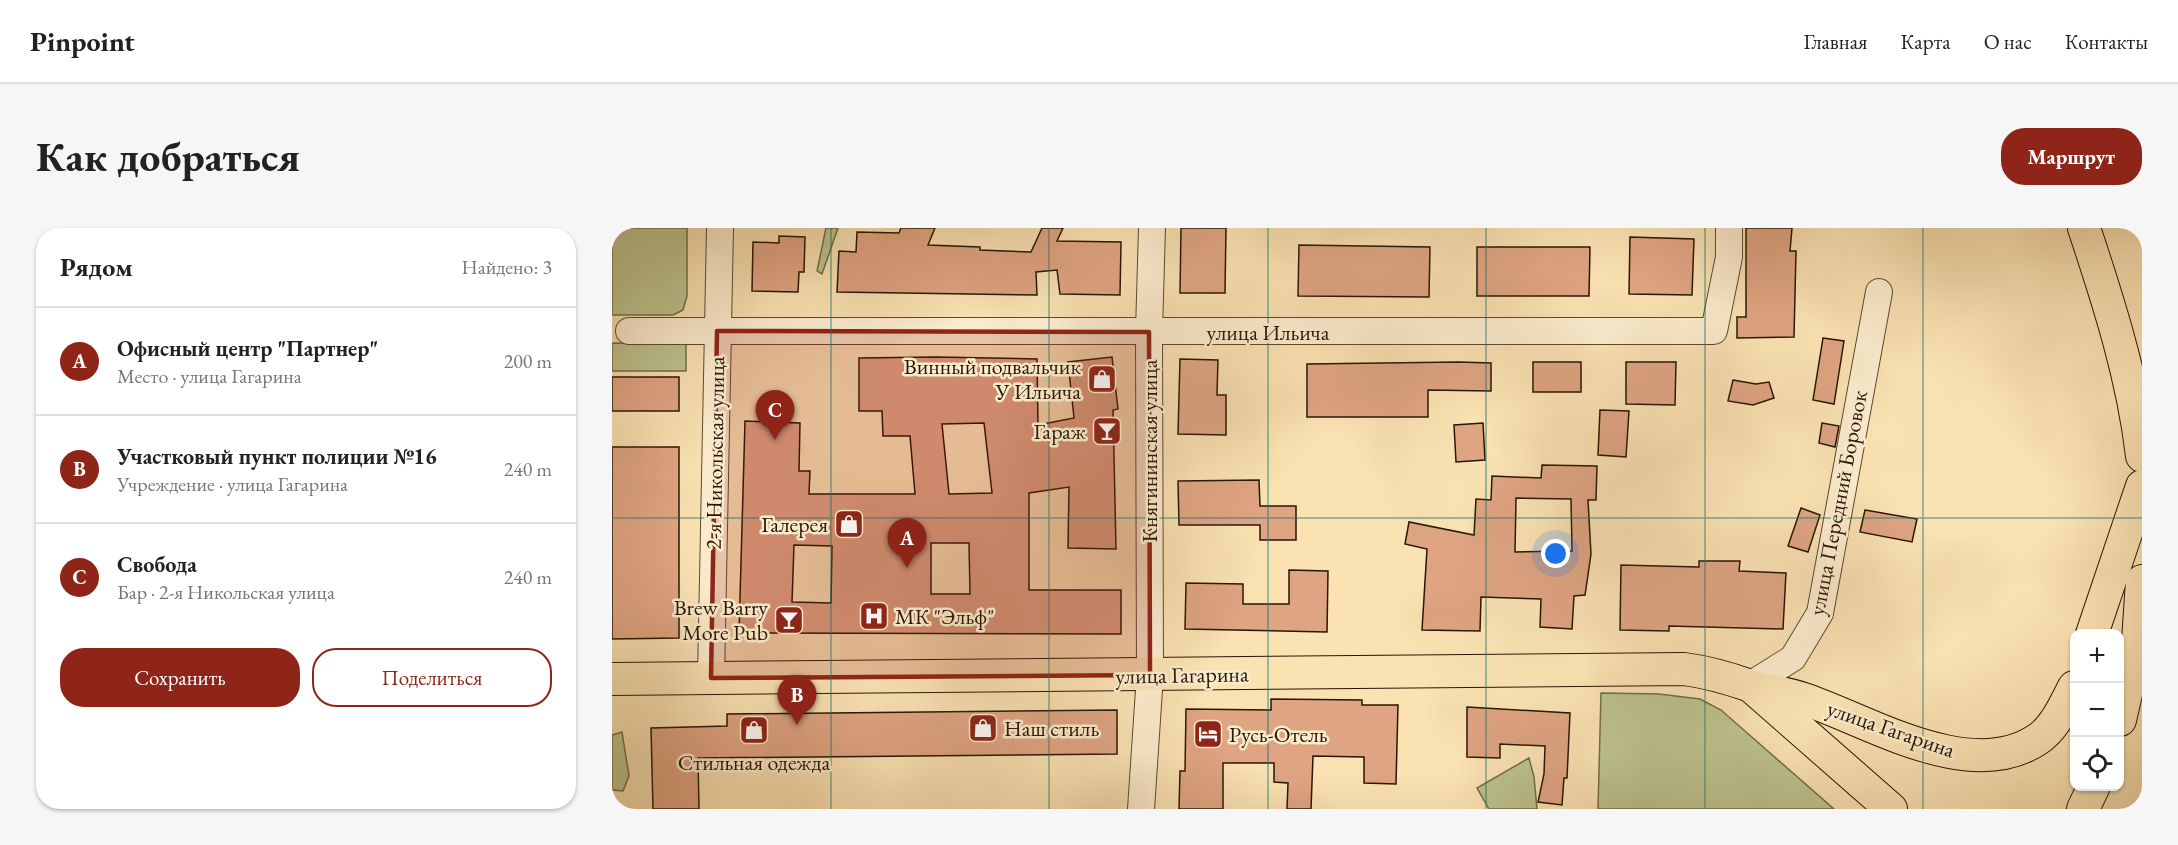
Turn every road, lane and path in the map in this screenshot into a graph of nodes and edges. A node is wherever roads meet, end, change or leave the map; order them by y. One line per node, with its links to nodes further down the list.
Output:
1 (720, 228): 6 (street, 2-я Никольская улица)
2 (1152, 228): 8 (street, Княгининская улица)
3 (1729, 228): 8 (street, улица Ильича)
4 (2084, 228): 9 (main road)
5 (1879, 292): 16 (street, улица Передний Боровок)
6 (717, 331): 7 (street, улица Ильича); 8 (street, улица Ильича); 14 (street, 2-я Никольская улица)
7 (629, 332)
8 (1149, 332): 13 (street, Княгининская улица)
9 (2142, 456)
10 (2142, 486): 12 (main road)
11 (2142, 581): 18 (main road)
12 (2093, 629)
13 (1150, 675): 14 (main road, улица Гагарина); 16 (main road, улица Гагарина); 20 (street, Княгининская улица)
14 (711, 678): 15 (main road, улица Гагарина)
15 (612, 679)
16 (1750, 686): 17 (main road, улица Гагарина); 21 (main road, улица Гагарина)
17 (2070, 694)
18 (2124, 702)
19 (2092, 791): 22 (main road)
20 (1141, 809)
21 (1891, 809)
22 (2083, 809)

